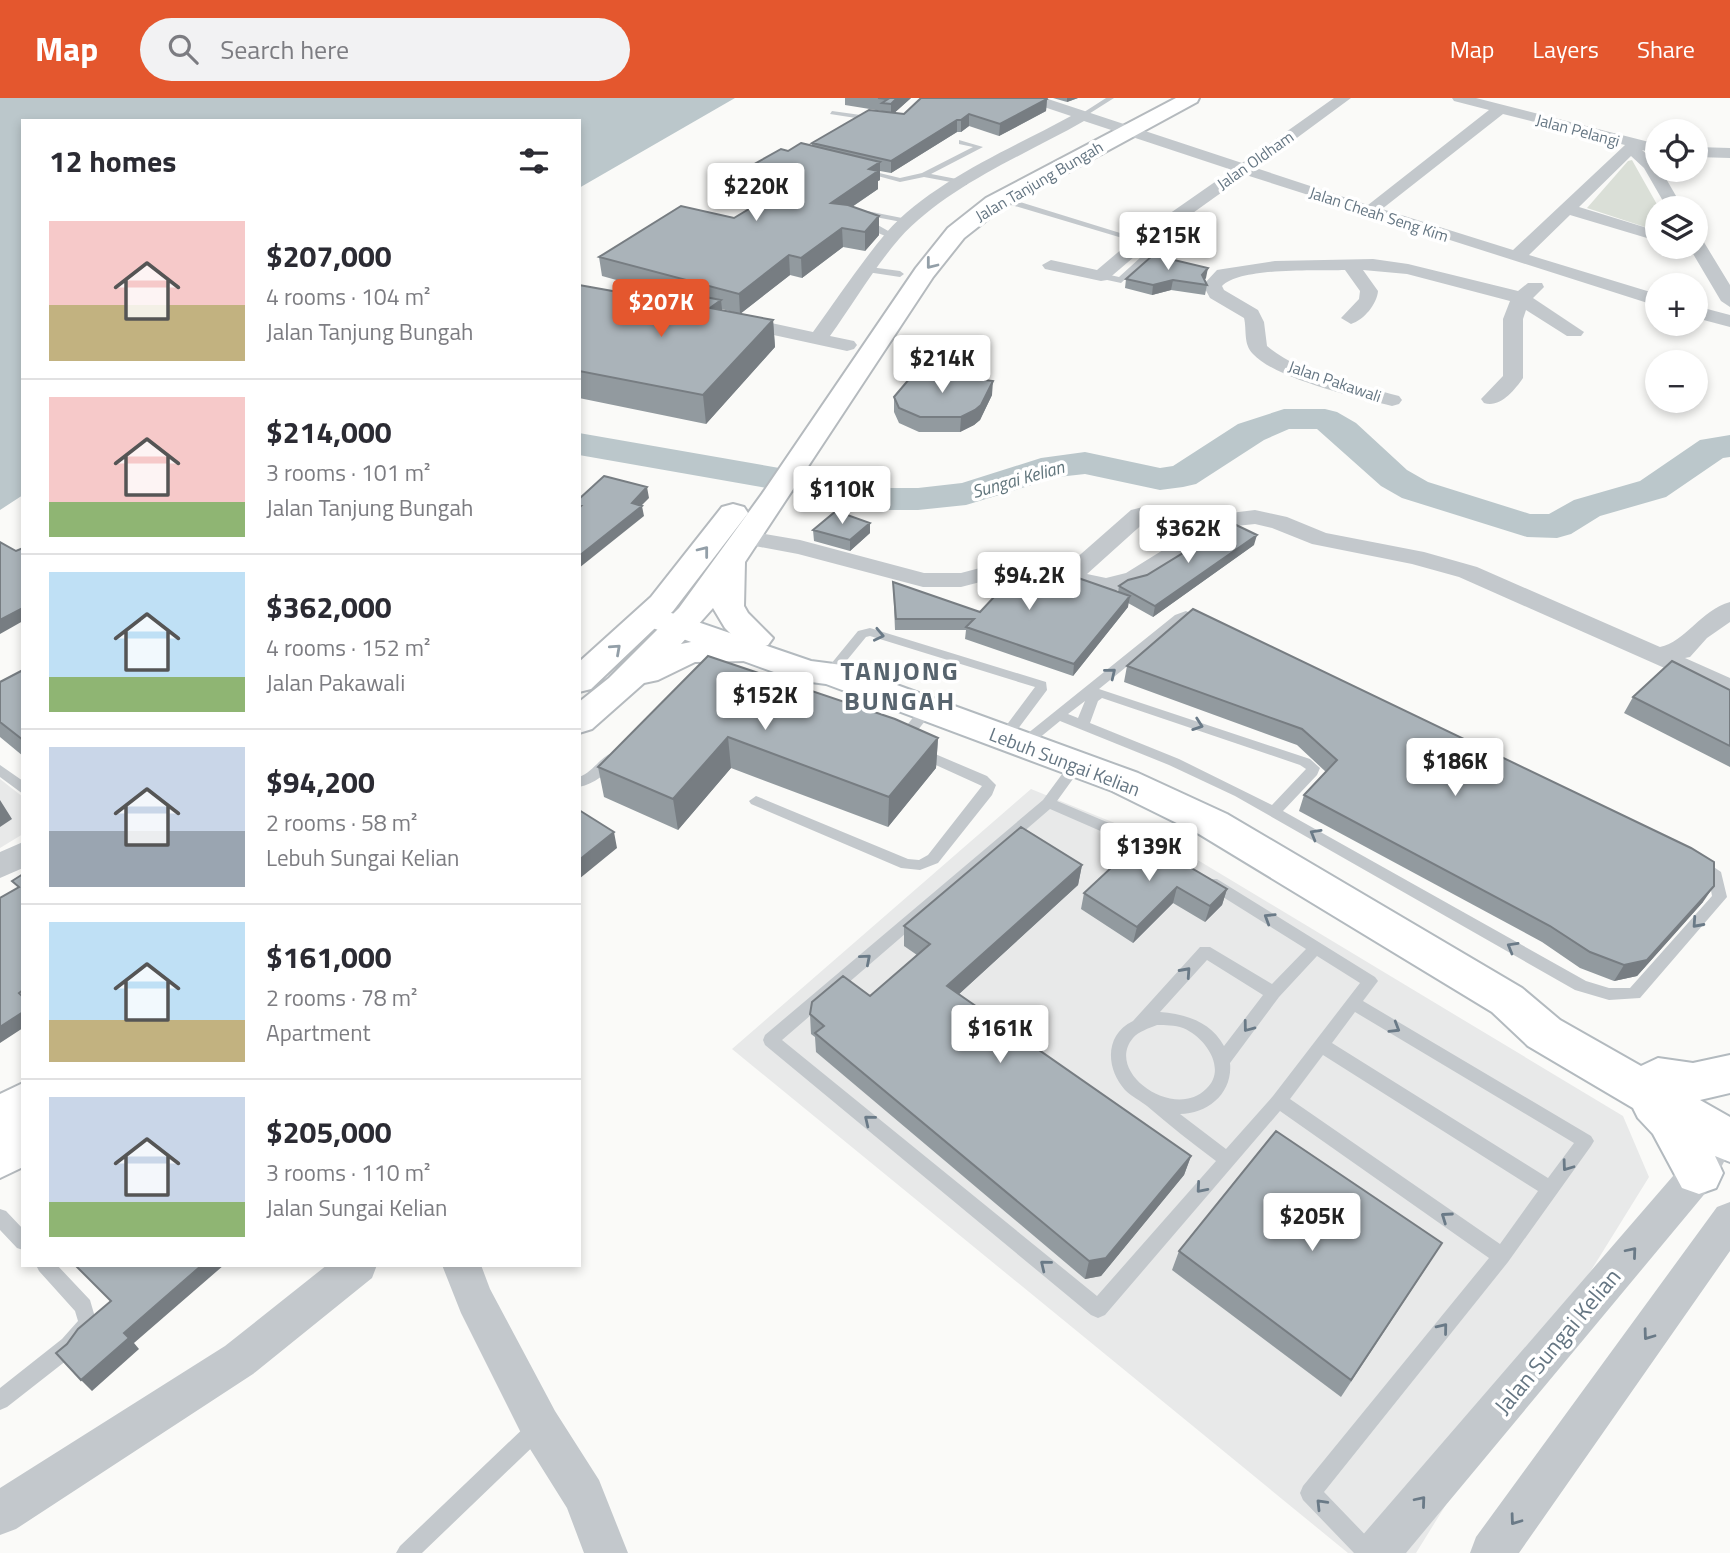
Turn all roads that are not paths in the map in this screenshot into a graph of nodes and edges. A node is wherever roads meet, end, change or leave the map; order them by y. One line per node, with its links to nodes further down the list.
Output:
1 (1031, 98): 9 (street, Jalan Cheah Seng Kim)
2 (1111, 98): 9 (lane)
3 (1190, 98): 12 (main road, Jalan Tanjung Bungah)
4 (1344, 98): 18 (street, Jalan Oldham)
5 (1459, 98): 7 (street, Jalan Pelangi)
6 (1131, 105): 11 (main road, Jalan Tanjung Bungah)
7 (1500, 109): 14 (street, Jalan Pelangi); 26 (street)
8 (832, 113): 10 (lane)
9 (1082, 116): 11 (street, Jalan Cheah Seng Kim); 21 (street)
10 (879, 120)
11 (1102, 124): 12 (street, Jalan Cheah Seng Kim); 39 (main road, Jalan Tanjung Bungah)
12 (1128, 131): 18 (street, Jalan Cheah Seng Kim); 23 (main road, Jalan Tanjung Bungah)
13 (962, 142): 20 (lane)
14 (1632, 146): 15 (street, Jalan Pelangi); 22 (street); 24 (street)
15 (1645, 148)
16 (1708, 152): 17 (street)
17 (1730, 153)
18 (1241, 169): 26 (street, Jalan Cheah Seng Kim); 31 (street, Jalan Oldham)
19 (859, 170): 20 (lane)
20 (924, 174): 21 (lane)
21 (964, 183): 27 (street)
22 (1668, 196)
23 (1001, 199): 31 (lane); 53 (main road, Jalan Tanjung Bungah, one-way to 53)
24 (1566, 208): 29 (street); 32 (street)
25 (857, 211): 27 (lane)
26 (1370, 211): 32 (street, Jalan Cheah Seng Kim)
27 (907, 221): 30 (street)
28 (854, 222): 30 (lane)
29 (1645, 232)
30 (892, 236): 37 (street)
31 (1139, 249): 35 (street, Jalan Oldham); 36 (lane)
32 (1516, 257): 38 (street, Jalan Cheah Seng Kim)
33 (1704, 259): 42 (street)
34 (1350, 264): 41 (street, Jalan Pakawali); 45 (street); 52 (street, Jalan Pakawali)
35 (1051, 265)
36 (1185, 265)
37 (870, 270): 39 (lane); 48 (street)
38 (1558, 271): 40 (street, Jalan Cheah Seng Kim); 41 (street)
39 (900, 274): 49 (main road, Jalan Tanjung Bungah)
40 (1645, 296)
41 (1521, 298): 47 (street, Jalan Pakawali); 51 (street)
42 (1730, 302)
43 (1708, 315): 46 (street)
44 (715, 317): 48 (street)
45 (1351, 318)
46 (1730, 321)
47 (1574, 332)
48 (818, 339): 49 (street)
49 (847, 345): 50 (main road, Jalan Tanjung Bungah)
50 (832, 368)
51 (1491, 399)
52 (1392, 400)
53 (760, 497): 55 (main road, Jalan Tanjung Bungah); 58 (main road, Jalan Tanjung Bungah, one-way to 53)
54 (1208, 530): 56 (street); 56 (street); 61 (street)
55 (738, 550): 56 (street); 58 (main road, Jalan Tanjung Bungah); 60 (main road)
56 (1070, 576)
57 (1730, 610): 61 (street)
58 (671, 615): 60 (main road, Lebuh Sungai Kelian); 63 (main road, Jalan Tanjung Bungah, one-way to 58); 64 (main road, Jalan Tanjung Bungah)
59 (1210, 625): 67 (lane, one-way to 59)
60 (751, 644): 62 (main road, Lebuh Sungai Kelian); 64 (main road)
61 (1661, 655): 65 (street)
62 (830, 673): 66 (main road, Lebuh Sungai Kelian); 70 (lane, one-way to 70)
63 (581, 680)
64 (621, 686): 68 (main road, Jalan Tanjung Bungah)
65 (1730, 688)
66 (927, 709): 70 (main road, Lebuh Sungai Kelian); 76 (lane)
67 (1058, 715): 69 (lane); 70 (lane)
68 (581, 719)
69 (1082, 726): 78 (lane); 78 (lane, one-way to 78)
70 (1013, 741): 72 (main road, Lebuh Sungai Kelian)
71 (623, 746): 74 (lane)
72 (1076, 765): 77 (lane); 91 (main road, Lebuh Sungai Kelian)
73 (0, 771): 75 (lane)
74 (581, 782)
75 (21, 787)
76 (756, 801)
77 (1048, 803): 80 (lane); 99 (lane, one-way to 77)
78 (1274, 811): 81 (lane, one-way to 78)
79 (21, 854): 82 (street)
80 (1167, 854)
81 (1689, 859)
82 (0, 867)
83 (1201, 876): 84 (lane, one-way to 83)
84 (1316, 948): 85 (lane); 86 (lane)
85 (1273, 993): 87 (lane, one-way to 85); 89 (lane, one-way to 89)
86 (1353, 1003): 88 (lane); 100 (lane, one-way to 100)
87 (1140, 1023): 89 (lane); 92 (lane)
88 (1321, 1045): 93 (lane); 100 (lane)
89 (1223, 1060): 92 (lane)
90 (1730, 1074): 91 (main road)
91 (1648, 1082): 96 (main road, Lebuh Sungai Kelian); 96 (main road)
92 (1143, 1097): 99 (lane)
93 (1279, 1101): 99 (lane); 104 (lane, one-way to 93)
94 (21, 1104): 95 (main road)
95 (0, 1120)
96 (1722, 1138): 114 (street, Jalan Sungai Kelian, one-way to 96)
97 (21, 1141): 98 (main road)
98 (0, 1157)
99 (1226, 1159)
100 (1550, 1189): 104 (lane)
101 (0, 1217): 103 (lane)
102 (1730, 1219): 115 (street, one-way to 115)
103 (21, 1240)
104 (1502, 1256): 113 (lane, one-way to 104)
105 (47, 1267): 108 (lane)
106 (355, 1267): 110 (street)
107 (462, 1267): 109 (street)
108 (0, 1400)
109 (540, 1426): 111 (lane); 112 (street)
110 (0, 1513)
111 (407, 1553)
112 (606, 1553)
113 (1368, 1553)
114 (1377, 1553)
115 (1492, 1553)

